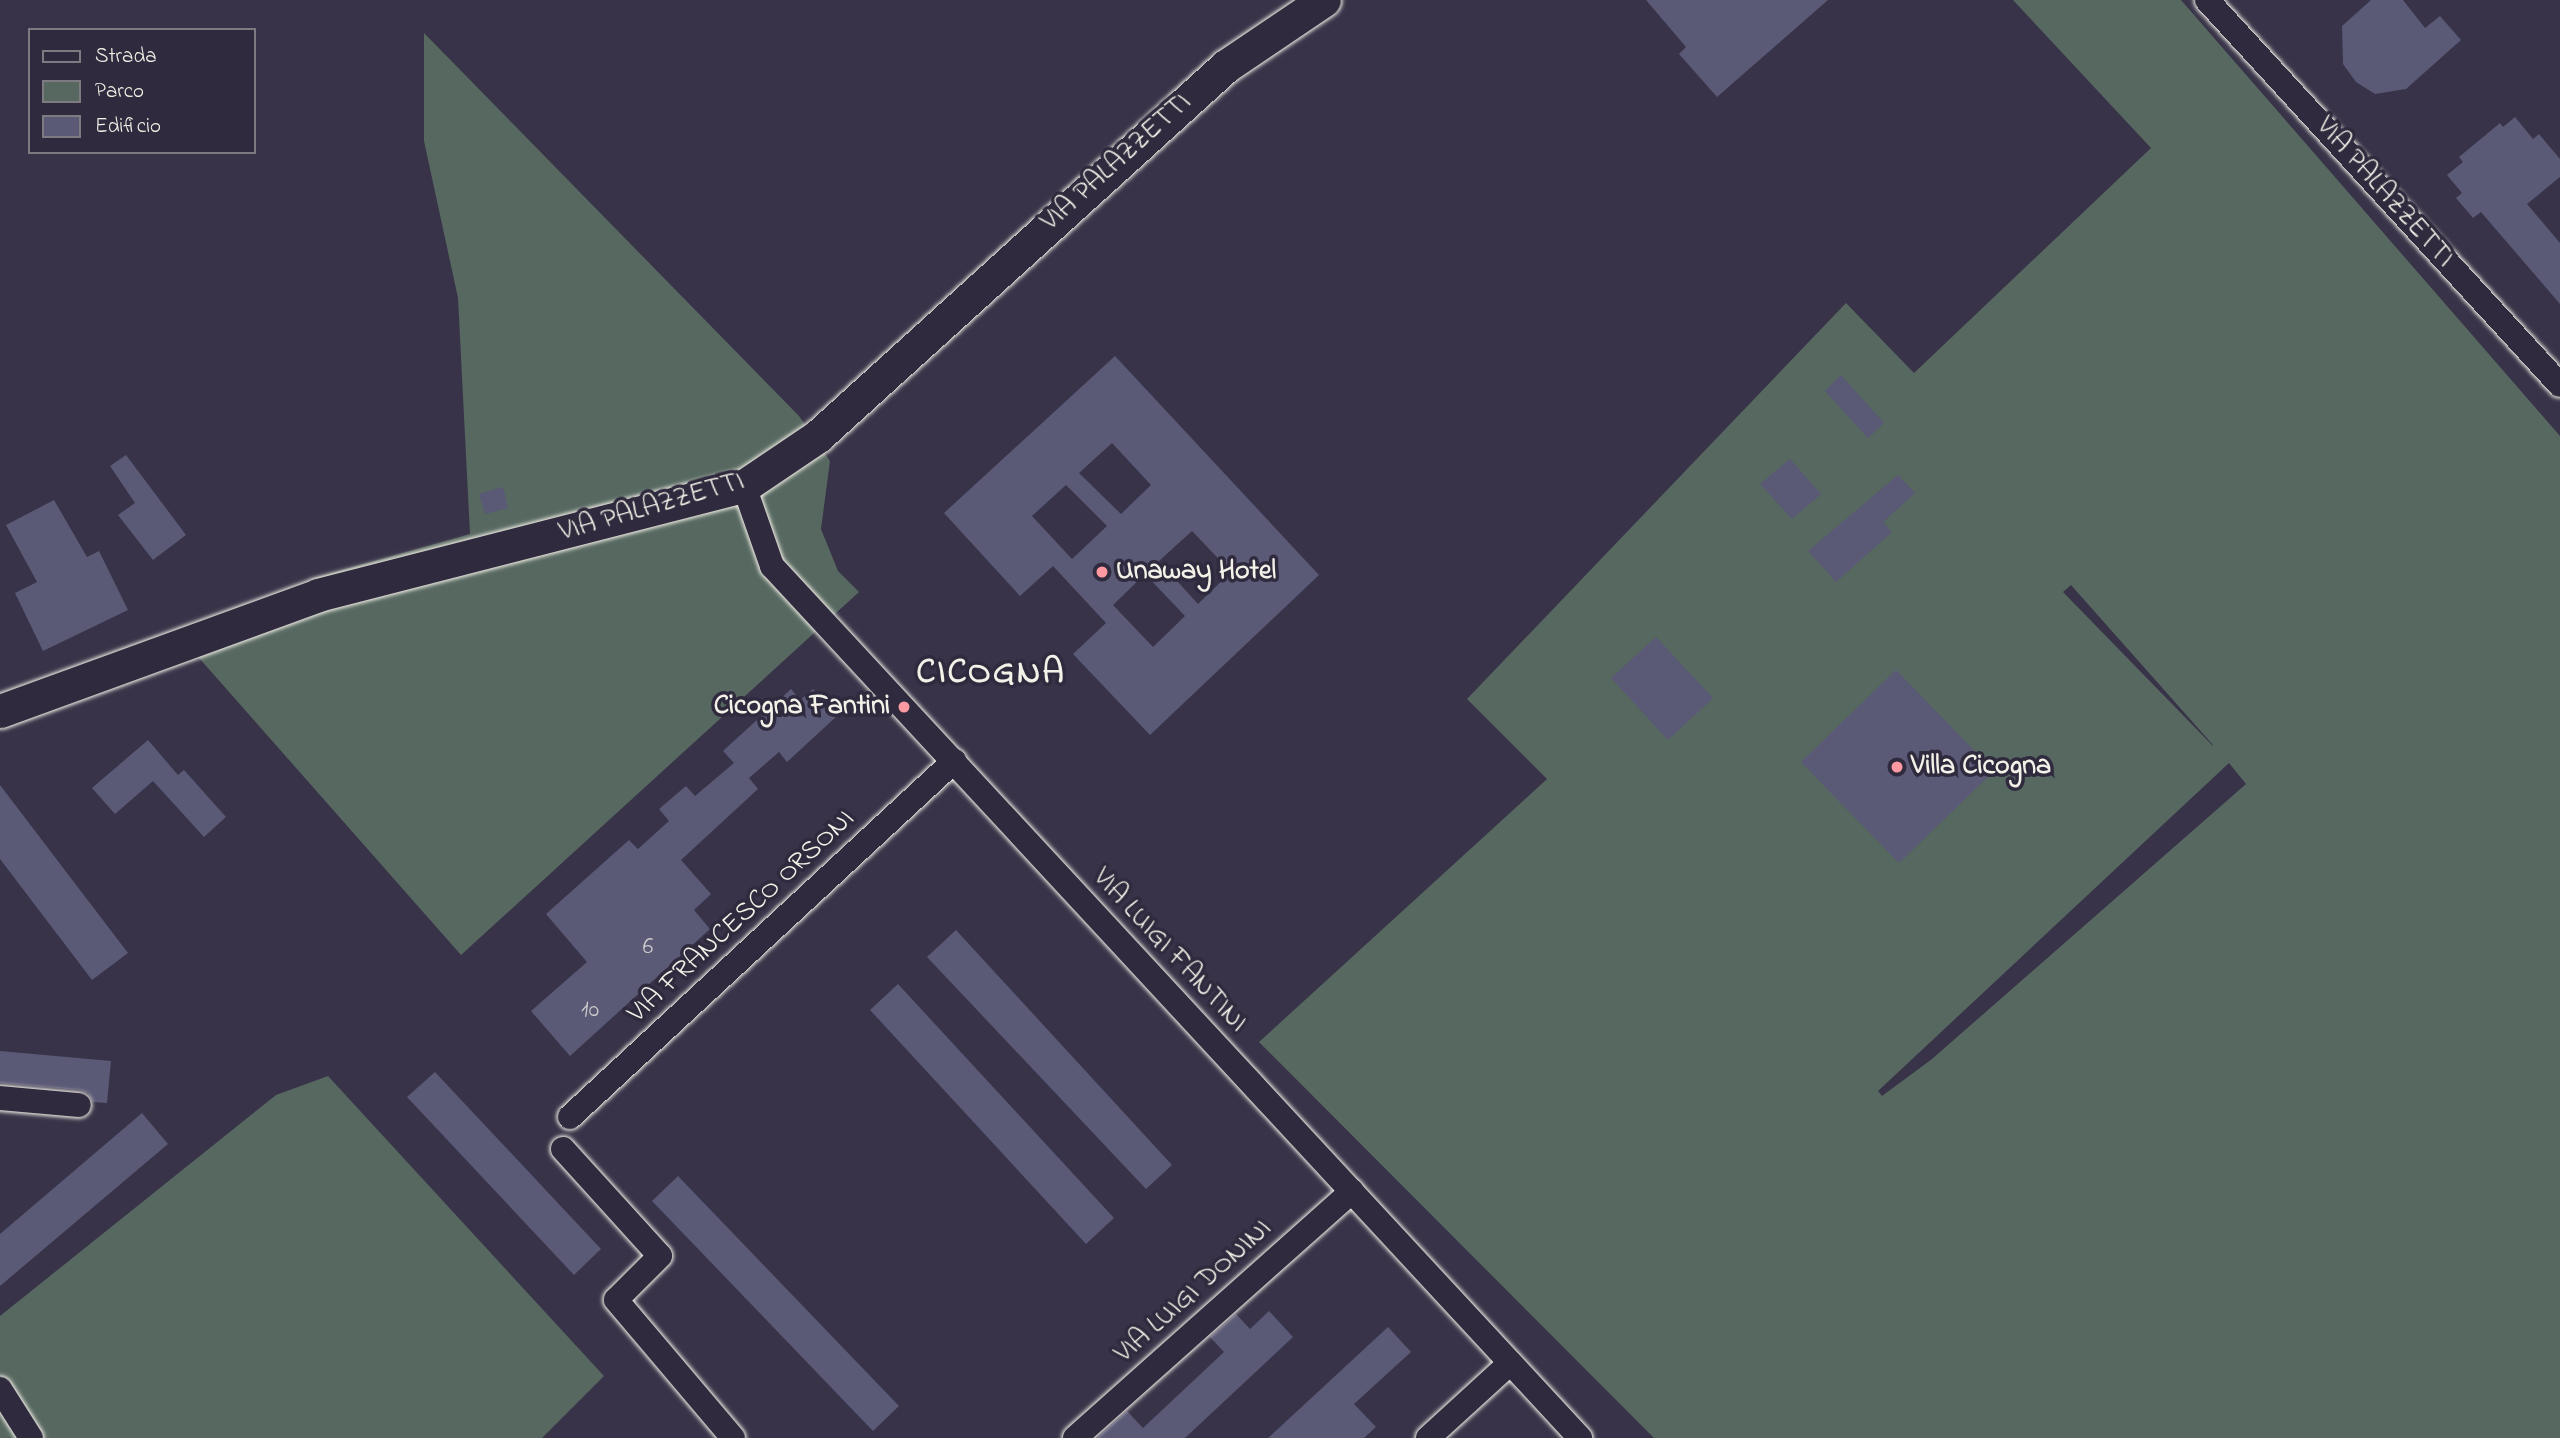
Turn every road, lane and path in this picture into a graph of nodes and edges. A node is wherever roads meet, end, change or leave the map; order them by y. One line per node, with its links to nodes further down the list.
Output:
1 (1324, 0): 4 (main road, VIA PALAZZETTI)
2 (2207, 0): 3 (street, VIA PALAZZETTI)
3 (2560, 385)
4 (744, 486): 5 (main road, VIA PALAZZETTI); 6 (street, VIA LUIGI FANTINI)
5 (0, 711)
6 (954, 761): 9 (street, VIA FRANCESCO ORSONI); 11 (street, VIA LUIGI FANTINI)
7 (0, 1098): 8 (street)
8 (79, 1105)
9 (570, 1117)
10 (563, 1149): 15 (street)
11 (1352, 1191): 12 (street, VIA LUIGI FANTINI); 16 (street, VIA LUIGI DONINI)
12 (1510, 1363): 17 (street); 18 (street, VIA LUIGI FANTINI)
13 (0, 1389): 14 (street)
14 (31, 1438)
15 (733, 1438)
16 (1075, 1438)
17 (1428, 1438)
18 (1580, 1438)

